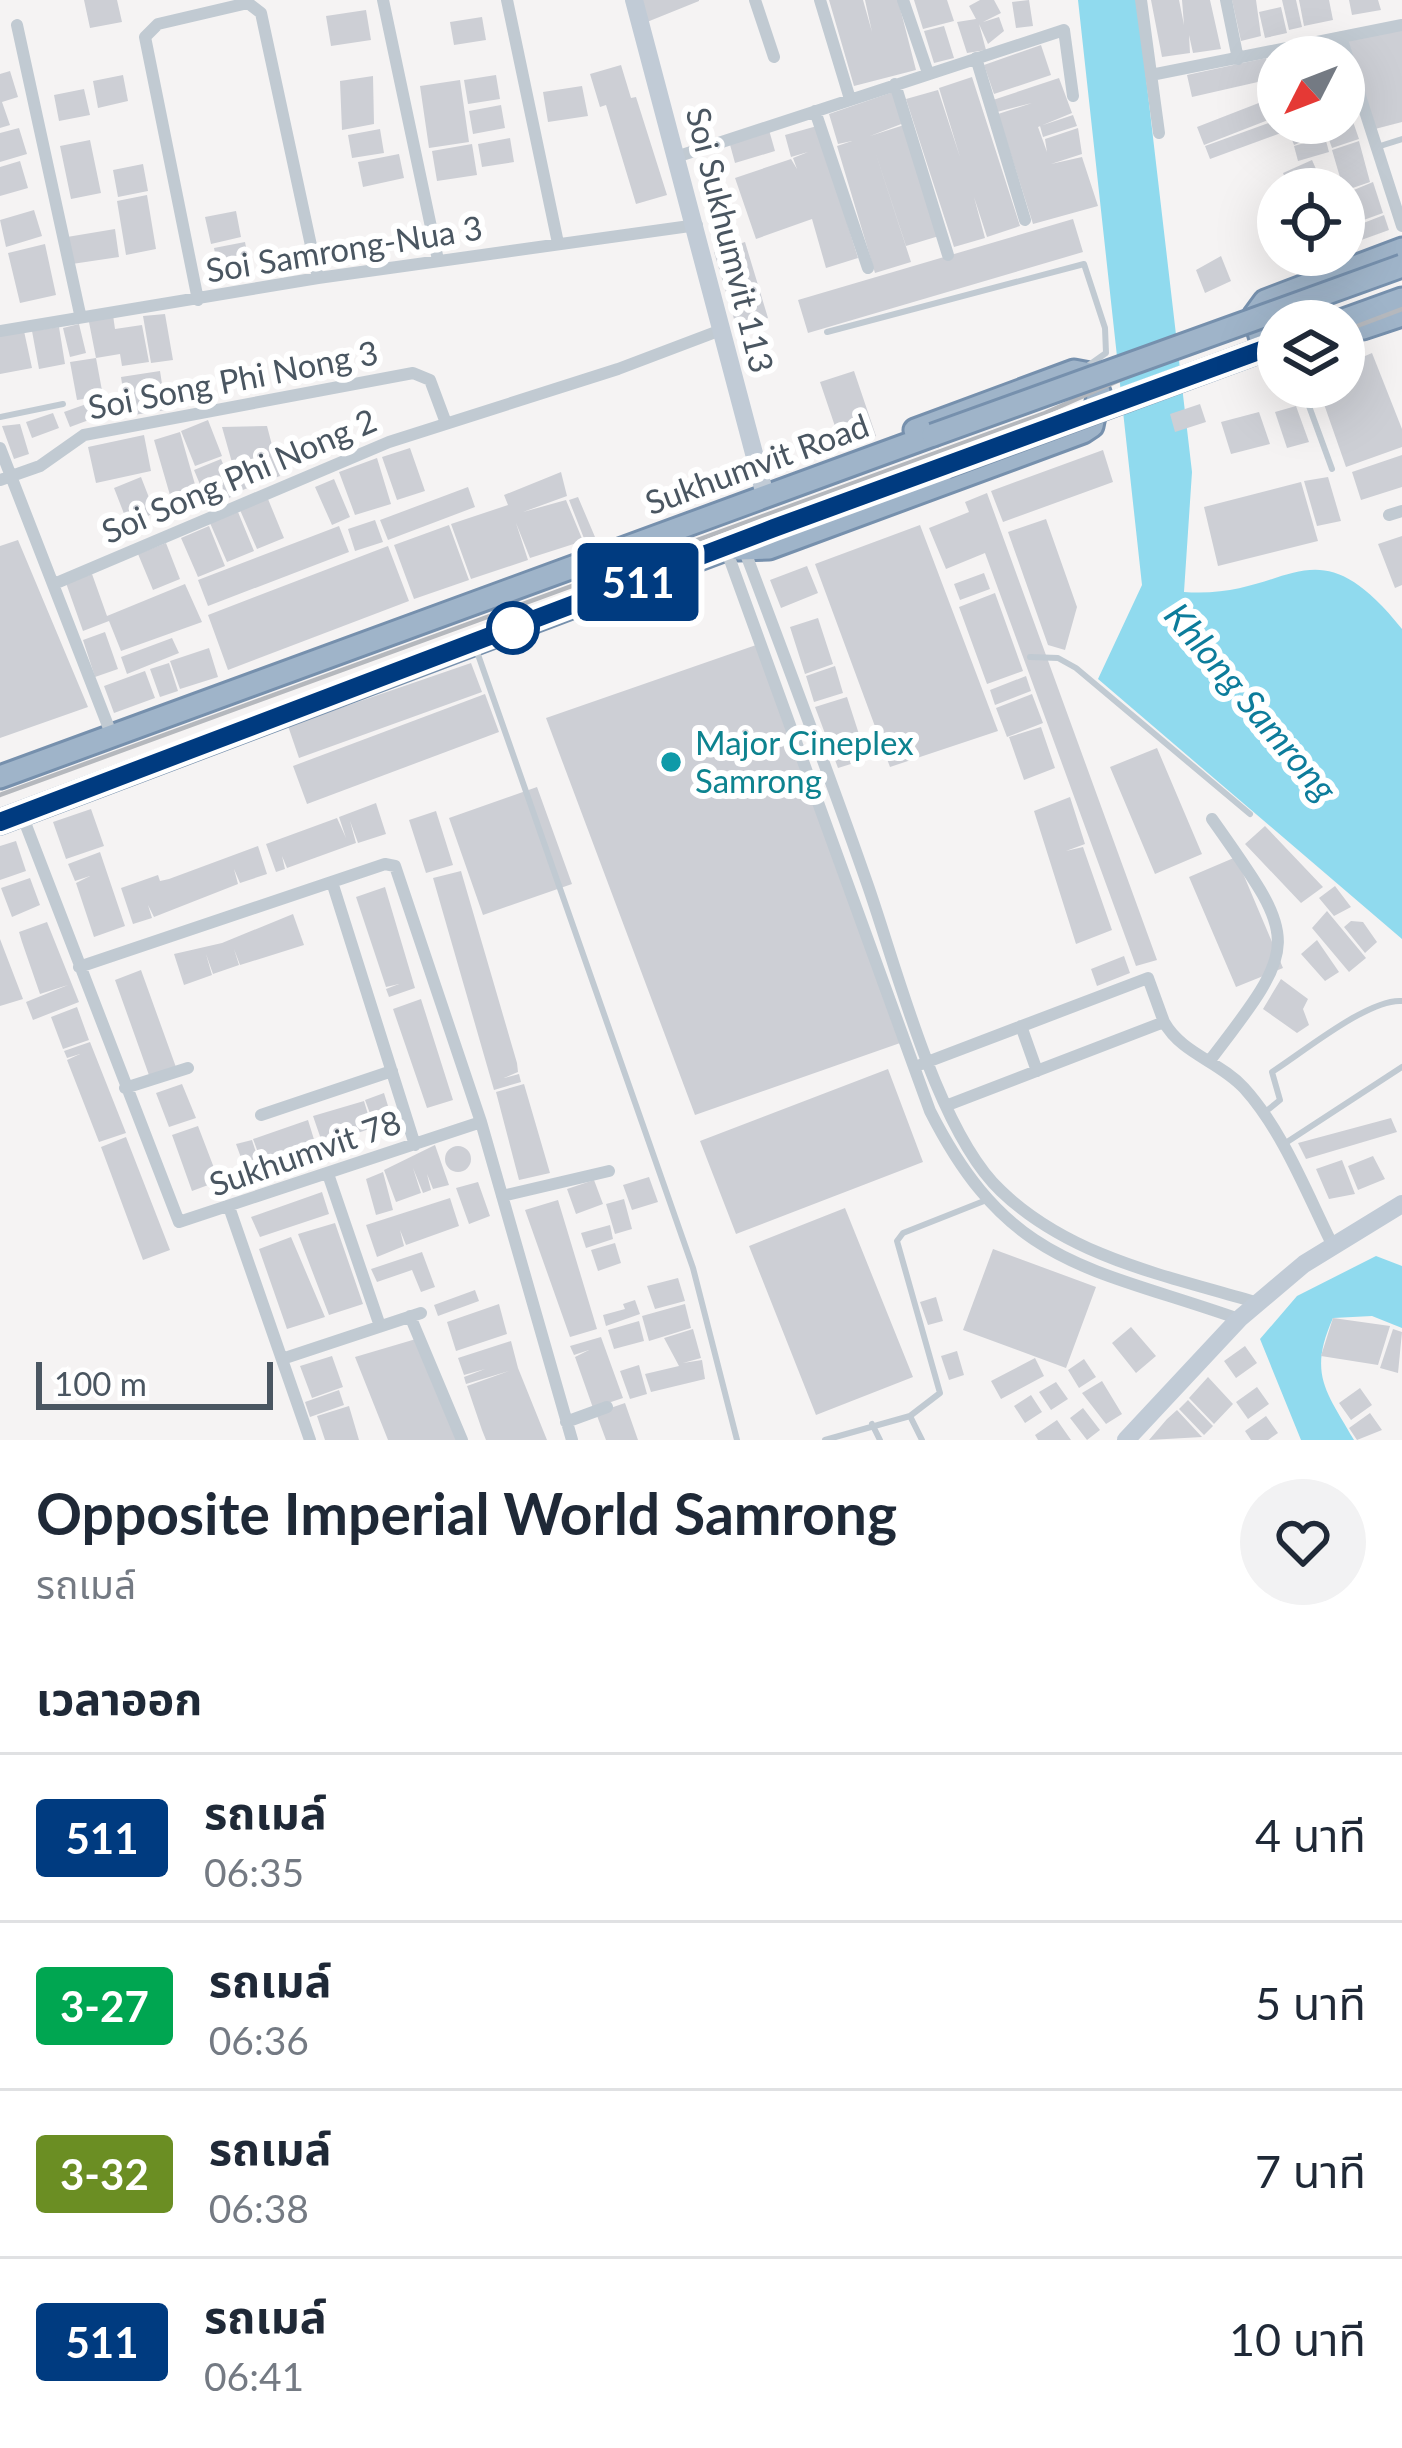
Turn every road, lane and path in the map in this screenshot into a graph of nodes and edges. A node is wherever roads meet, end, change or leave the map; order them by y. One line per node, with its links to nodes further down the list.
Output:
1 (383, 0): 33 (street)
2 (506, 0): 30 (street)
3 (634, 0): 26 (main road, Soi Sukhumvit 113)
4 (755, 0): 13 (street)
5 (820, 0): 20 (street)
6 (903, 0): 16 (street)
7 (1141, 0): 17 (street)
8 (1226, 0): 15 (street)
9 (17, 25): 41 (street)
10 (1402, 25): 11 (street)
11 (1346, 36)
12 (1257, 55): 15 (street)
13 (774, 57)
14 (976, 58): 16 (street); 19 (street); 27 (street)
15 (1238, 59): 17 (street)
16 (928, 74): 18 (street)
17 (1151, 75): 23 (street)
18 (895, 84): 20 (street); 32 (street)
19 (1073, 96)
20 (850, 99): 22 (street)
21 (1365, 110): 25 (street)
22 (815, 111): 26 (street); 35 (street)
23 (1159, 133)
24 (1402, 139): 25 (lane)
25 (1377, 147): 29 (street)
26 (679, 156): 28 (main road, Soi Sukhumvit 113)
27 (1025, 220)
28 (697, 225): 30 (street, Soi Samrong-Nua 3); 44 (main road, Soi Sukhumvit 113)
29 (1402, 226)
30 (558, 243): 33 (street, Soi Samrong-Nua 3)
31 (1402, 249): 39 (highway)
32 (948, 255)
33 (438, 260): 36 (street, Soi Samrong-Nua 3)
34 (1402, 266): 56 (highway, Sukhumvit Road, bridge)
35 (868, 268)
36 (318, 278): 38 (street, Soi Samrong-Nua 3); 38 (street)
37 (1402, 298): 40 (highway)
38 (198, 300): 41 (street, Soi Samrong-Nua 3)
39 (1268, 300)
40 (1365, 312)
41 (80, 314): 45 (street, Soi Samrong-Nua 3)
42 (1402, 315): 43 (highway)
43 (1365, 327)
44 (721, 330): 52 (street, Soi Song Phi Nong 2); 56 (main road, Soi Sukhumvit 113)
45 (0, 331)
46 (826, 332): 48 (lane)
47 (1257, 352): 57 (highway, Sukhumvit Road, bridge)
48 (1074, 371): 56 (highway); 57 (highway)
49 (63, 404): 51 (lane)
50 (1310, 408): 54 (lane)
51 (0, 417)
52 (446, 423): 55 (street, Soi Song Phi Nong 3); 58 (street, Soi Song Phi Nong 2)
53 (0, 448): 55 (street)
54 (1332, 469)
55 (5, 478): 58 (street)
56 (765, 495): 61 (highway, Sukhumvit Road)
57 (735, 549): 59 (highway, Sukhumvit Road); 72 (street); 73 (street)
58 (54, 584): 61 (street)
59 (474, 643): 64 (highway, Sukhumvit Road); 107 (lane)
60 (1030, 657): 63 (lane)
61 (112, 736): 62 (highway, Sukhumvit Road)
62 (0, 777)
63 (1250, 814)
64 (11, 818): 67 (street, Sukhumvit 78)
65 (1212, 819): 71 (street)
66 (332, 882): 67 (street); 76 (street); 82 (street)
67 (80, 967): 78 (street, Sukhumvit 78)
68 (1402, 1001): 80 (lane)
69 (1164, 1022): 70 (street); 71 (street); 77 (street)
70 (1021, 1027): 72 (street); 77 (street)
71 (1211, 1059): 80 (street)
72 (929, 1061): 73 (street); 79 (street)
73 (915, 1066): 89 (street)
74 (1402, 1067): 84 (lane)
75 (188, 1068): 78 (street)
76 (392, 1071): 81 (street); 83 (street)
77 (1037, 1071): 79 (street)
78 (125, 1088): 91 (street, Sukhumvit 78)
79 (948, 1105): 87 (street)
80 (1262, 1114): 84 (street)
81 (261, 1115)
82 (481, 1122): 83 (street, Sukhumvit 78); 88 (street)
83 (415, 1144): 86 (street, Sukhumvit 78)
84 (1281, 1145): 92 (street)
85 (609, 1171): 88 (street)
86 (328, 1174): 91 (street, Sukhumvit 78); 97 (street)
87 (998, 1189): 89 (street); 93 (street)
88 (502, 1196): 101 (street)
89 (984, 1201): 94 (street); 100 (lane)
90 (1402, 1204): 92 (main road)
91 (229, 1208): 98 (street)
92 (1333, 1246): 95 (main road)
93 (1108, 1258): 94 (street); 95 (street)
94 (1102, 1273): 96 (street)
95 (1258, 1303): 96 (main road)
96 (1239, 1319): 111 (main road)
97 (380, 1326): 98 (street); 105 (street)
98 (282, 1359): 104 (street)
99 (607, 1407): 101 (street)
100 (910, 1416): 102 (lane); 110 (lane)
101 (566, 1422): 106 (street)
102 (872, 1424): 103 (lane); 109 (lane)
103 (837, 1438): 108 (lane)
104 (308, 1440)
105 (462, 1440)
106 (572, 1440)
107 (737, 1440)
108 (825, 1440)
109 (880, 1440)
110 (922, 1440)
111 (1126, 1440)

